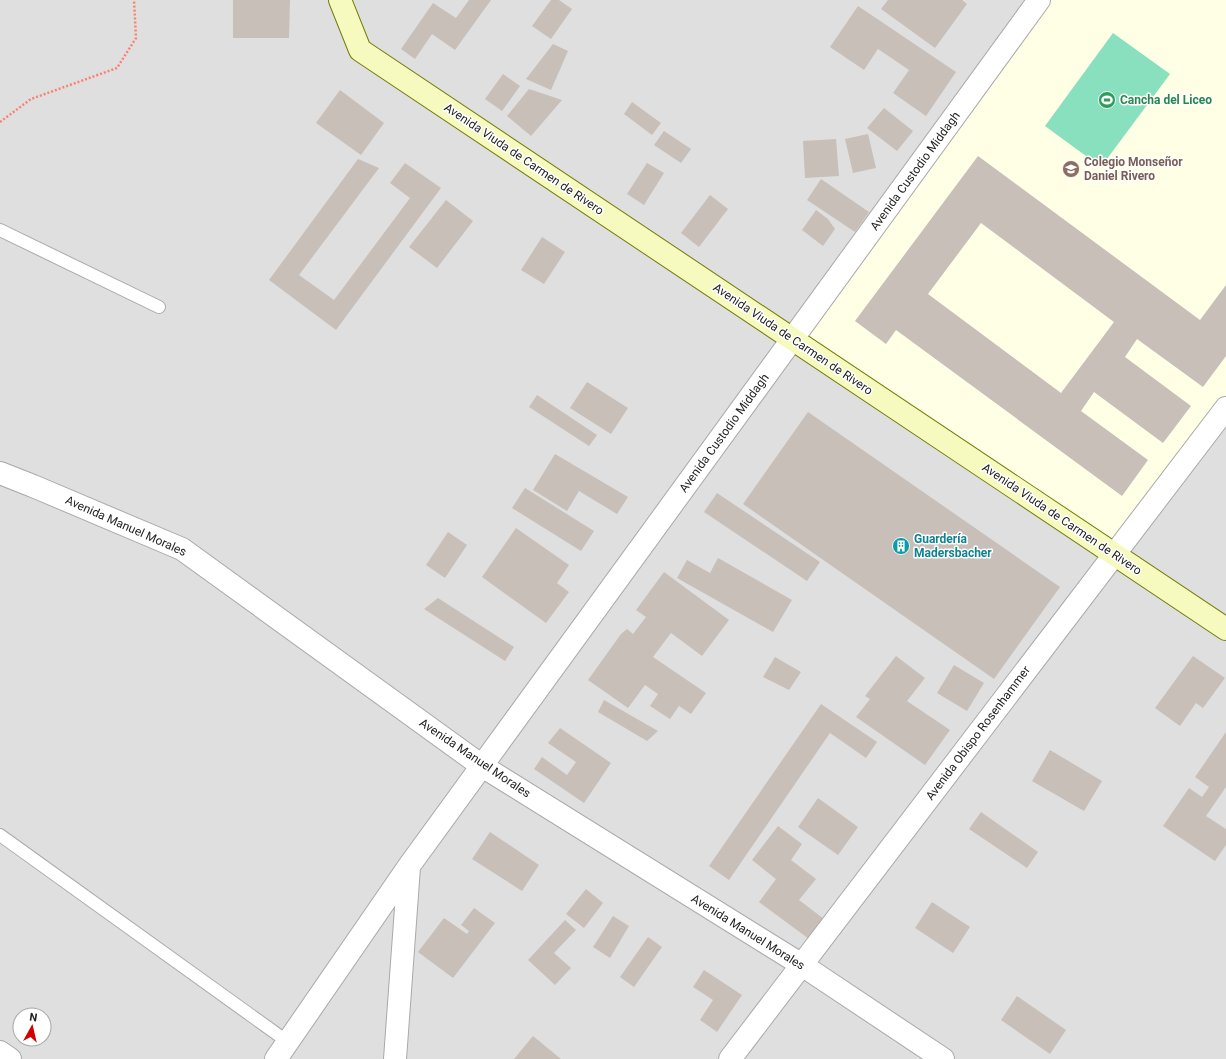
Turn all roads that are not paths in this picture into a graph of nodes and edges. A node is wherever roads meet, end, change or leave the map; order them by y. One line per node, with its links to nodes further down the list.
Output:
1 (340, 0): 5 (street, Avenida Viuda de Carmen de Rivero)
2 (1039, 0): 5 (street, Avenida Custodio Middagh)
3 (0, 230): 4 (lane)
4 (160, 307)
5 (793, 339): 8 (street, Avenida Viuda de Carmen de Rivero); 10 (street, Avenida Custodio Middagh)
6 (1226, 408): 8 (street, Avenida Obispo Rosenhammer)
7 (0, 473): 10 (street, Avenida Manuel Morales)
8 (1114, 554): 9 (street, Avenida Viuda de Carmen de Rivero); 13 (street, Avenida Obispo Rosenhammer)
9 (1226, 629)
10 (482, 766): 12 (street, Avenida Custodio Middagh); 13 (street, Avenida Manuel Morales)
11 (0, 835): 14 (lane)
12 (409, 866): 14 (street, Avenida Custodio Middagh); 17 (street)
13 (802, 965): 18 (street, Avenida Obispo Rosenhammer); 19 (street, Avenida Manuel Morales)
14 (282, 1050)
15 (0, 1052): 16 (street)
16 (10, 1059)
17 (395, 1059)
18 (730, 1059)
19 (943, 1059)

